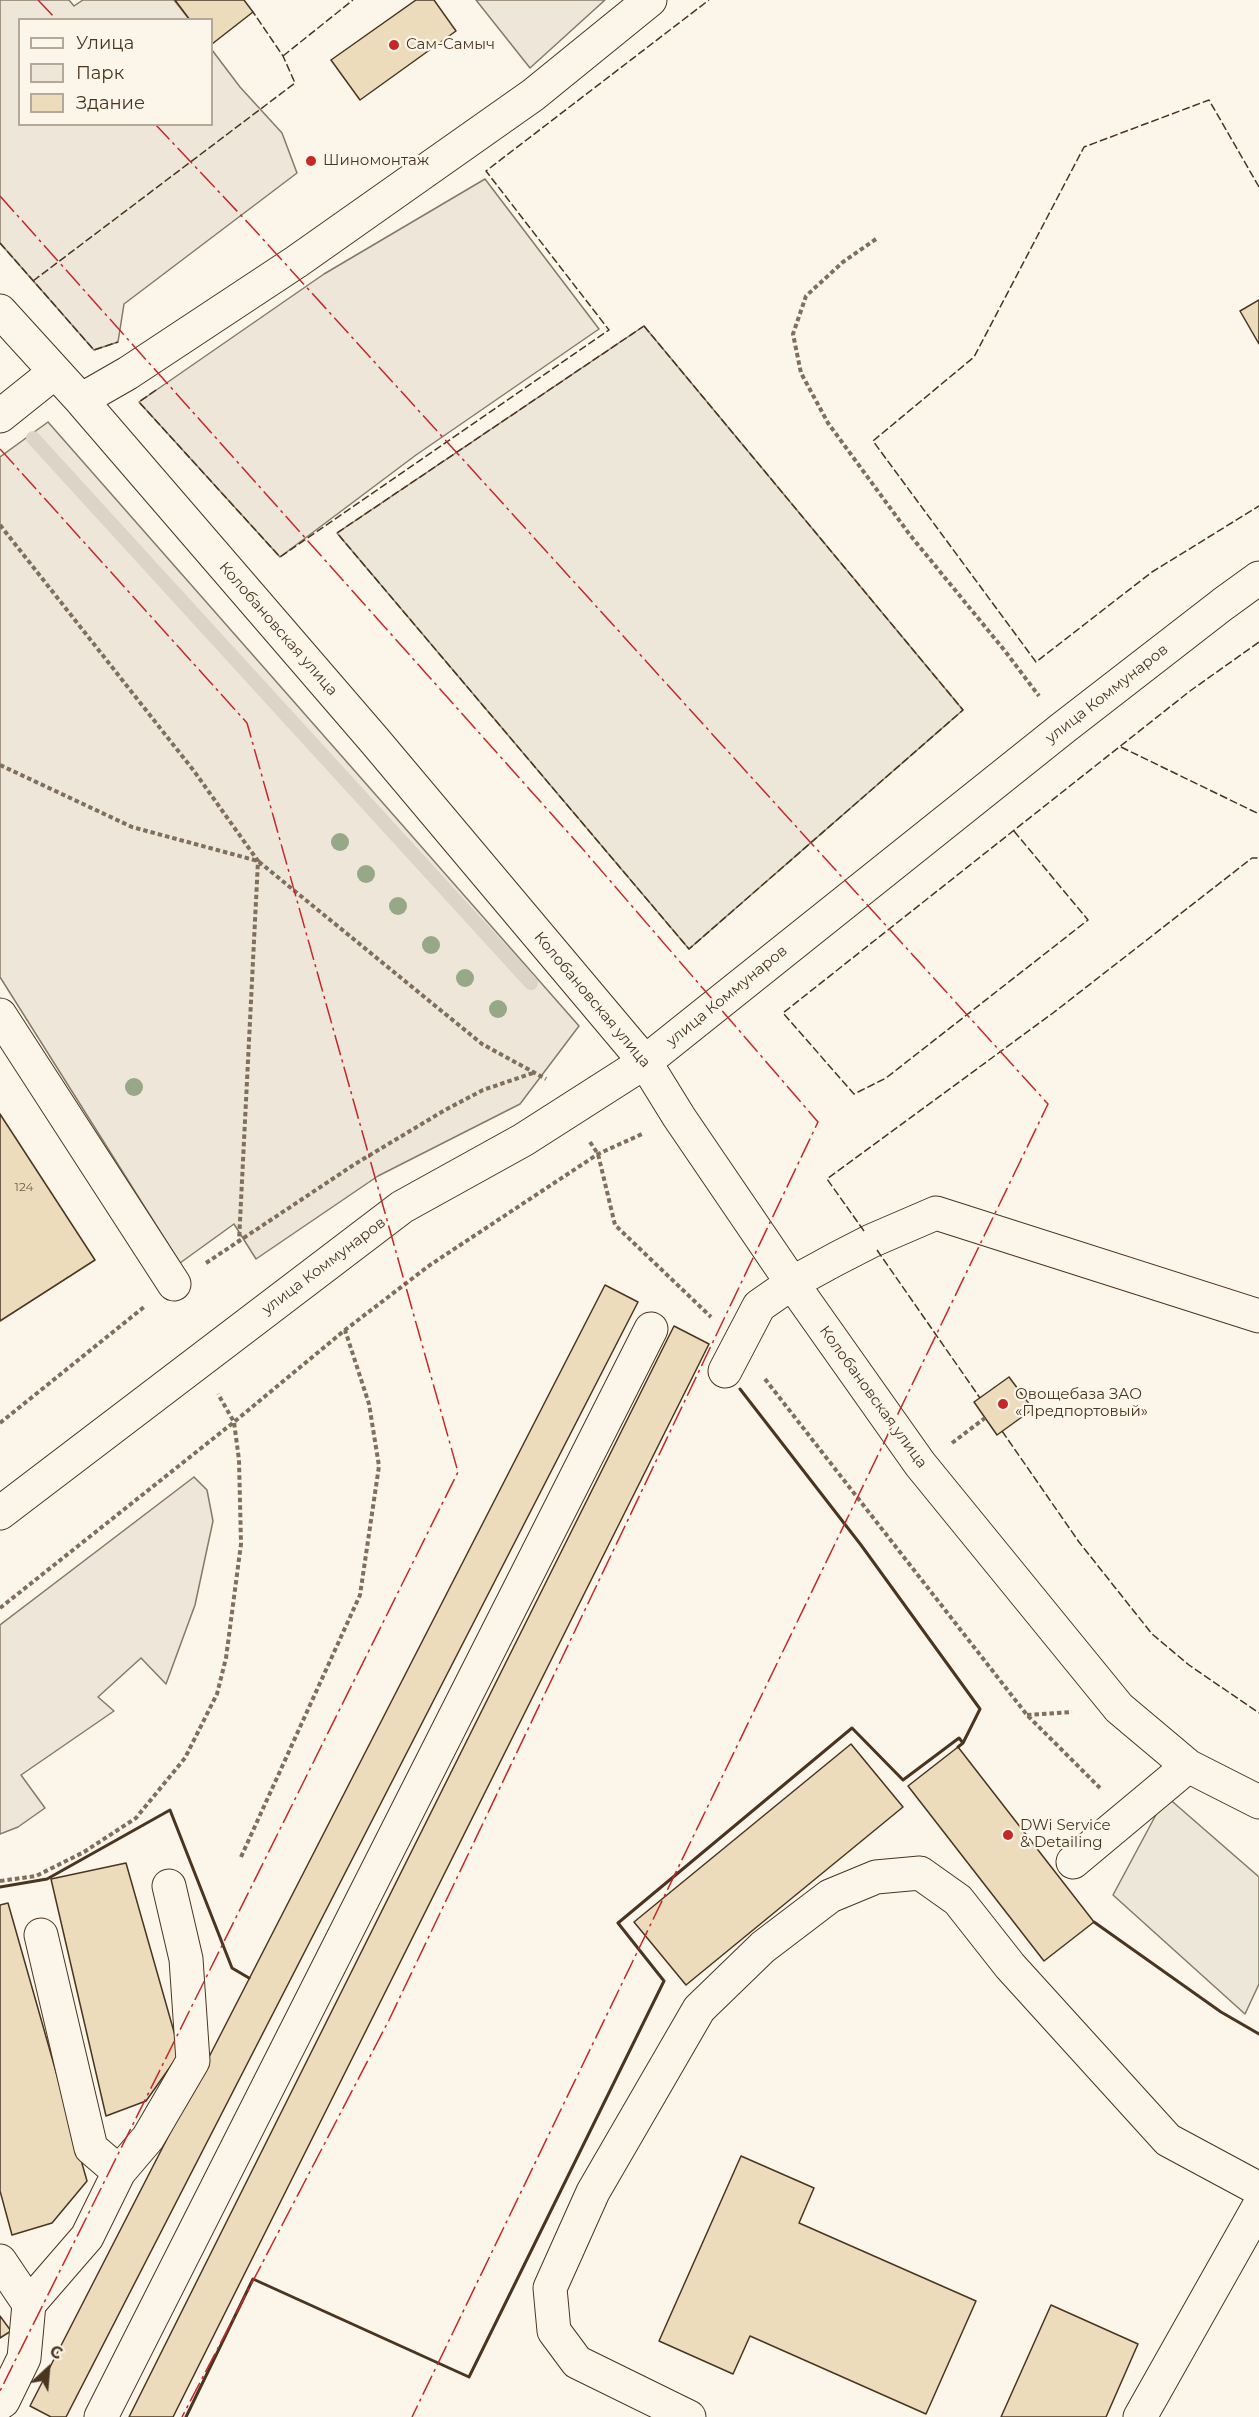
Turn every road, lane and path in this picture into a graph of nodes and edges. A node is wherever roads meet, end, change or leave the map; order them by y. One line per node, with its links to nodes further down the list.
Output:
1 (650, 0): 5 (street)
2 (876, 239): 9 (path)
3 (0, 310): 4 (street, Колобановская улица)
4 (55, 372): 5 (street, Колобановская улица); 6 (street)
5 (81, 399): 13 (street, Колобановская улица)
6 (0, 416)
7 (0, 525): 11 (path)
8 (1259, 578): 9 (street, улица Коммунаров)
9 (1063, 728): 13 (street, улица Коммунаров)
10 (0, 765): 11 (path)
11 (258, 861): 14 (path); 18 (path)
12 (0, 1015): 20 (street)
13 (645, 1062): 16 (street, Колобановская улица); 29 (street, улица Коммунаров)
14 (534, 1073): 15 (path); 18 (path)
15 (548, 1080)
16 (679, 1117): 17 (path); 19 (street, Колобановская улица)
17 (598, 1154): 23 (path); 24 (path)
18 (239, 1241): 20 (path)
19 (792, 1283): 21 (street); 24 (street); 31 (street, Колобановская улица)
20 (174, 1284): 27 (path)
21 (1259, 1317)
22 (651, 1329): 45 (street)
23 (345, 1330): 26 (path); 34 (path)
24 (732, 1357): 33 (path)
25 (985, 1419): 28 (path)
26 (234, 1422): 30 (path); 36 (path)
27 (0, 1423)
28 (955, 1440)
29 (0, 1513)
30 (0, 1608)
31 (1188, 1766): 32 (street, Колобановская улица); 33 (street)
32 (1259, 1802)
33 (1128, 1816): 35 (street)
34 (241, 1857)
35 (1073, 1862)
36 (0, 1881)
37 (169, 1886): 39 (street)
38 (41, 1935): 39 (street)
39 (119, 2172): 43 (street)
40 (1259, 2189): 46 (street)
41 (1259, 2206): 47 (street)
42 (0, 2261): 43 (street)
43 (29, 2304): 44 (street)
44 (0, 2403)
45 (101, 2417)
46 (689, 2417)
47 (1140, 2417)

